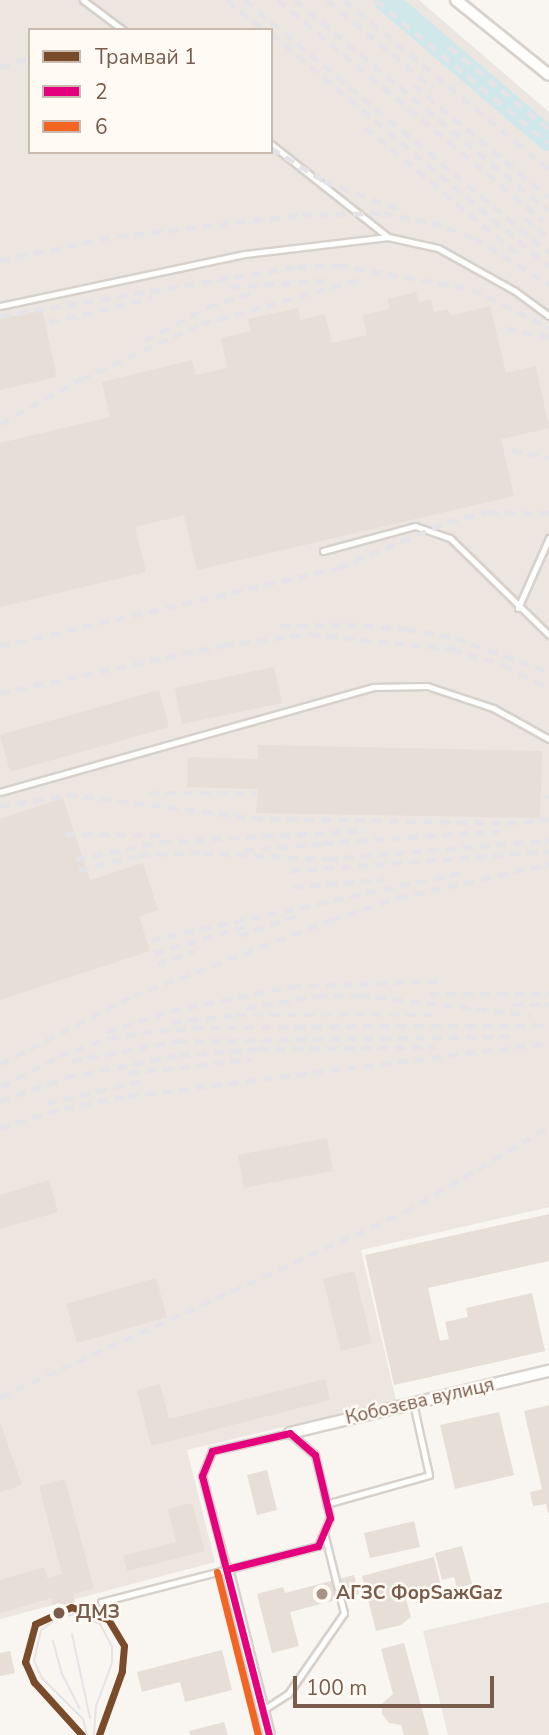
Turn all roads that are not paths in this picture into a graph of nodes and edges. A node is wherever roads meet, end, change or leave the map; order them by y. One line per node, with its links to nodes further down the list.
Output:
1 (83, 0): 3 (lane)
2 (456, 0): 4 (street)
3 (120, 28)
4 (549, 75)
5 (273, 146): 6 (lane)
6 (388, 237): 7 (lane); 8 (lane)
7 (0, 306)
8 (549, 316)
9 (549, 538): 11 (lane)
10 (323, 551): 11 (lane)
11 (518, 608): 12 (lane)
12 (549, 635)
13 (549, 739): 14 (lane)
14 (0, 792)
15 (549, 1371): 16 (street, Кобозєва вулиця)
16 (413, 1403): 17 (street, Кобозєва вулиця); 18 (lane)
17 (290, 1433): 18 (lane); 20 (lane)
18 (326, 1504): 19 (lane)
19 (324, 1532): 20 (lane); 22 (lane)
20 (227, 1569): 21 (lane); 22 (street)
21 (101, 1602)
22 (263, 1710): 23 (street)
23 (269, 1735)

